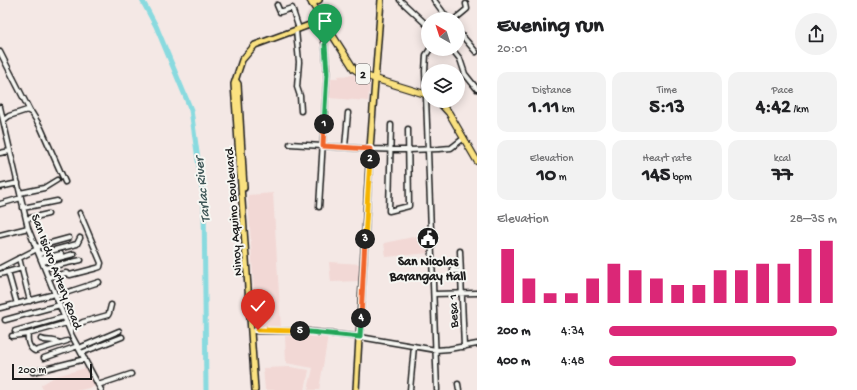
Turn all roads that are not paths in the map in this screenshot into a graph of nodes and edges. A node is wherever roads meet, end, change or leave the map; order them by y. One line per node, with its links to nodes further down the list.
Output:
1 (319, 0): 5 (main road)
2 (381, 0): 17 (main road)
3 (400, 0): 10 (street)
4 (434, 0): 8 (street)
5 (311, 2): 11 (highway, 2)
6 (466, 4): 9 (street)
7 (277, 5): 12 (street)
8 (443, 12)
9 (464, 12)
10 (421, 20)
11 (320, 21): 12 (main road, Ninoy Aquino Boulevard); 17 (highway, 2); 31 (street)
12 (297, 29): 24 (street); 86 (main road, Ninoy Aquino Boulevard)
13 (465, 39): 15 (street)
14 (0, 52): 23 (street)
15 (476, 52)
16 (458, 56): 18 (street)
17 (376, 78): 19 (highway, 2); 33 (main road)
18 (477, 89)
19 (421, 93)
20 (0, 107): 26 (street, San Isidro Artery Road)
21 (427, 108): 35 (street)
22 (444, 108): 29 (highway)
23 (30, 111): 26 (street); 41 (street)
24 (301, 111)
25 (348, 113): 32 (street)
26 (2, 118): 37 (street, San Isidro Artery Road)
27 (391, 125): 34 (street)
28 (408, 129): 36 (street)
29 (464, 138): 35 (street); 39 (highway)
30 (290, 144): 31 (street)
31 (323, 146): 32 (street); 48 (street)
32 (345, 147): 33 (street)
33 (370, 149): 34 (street); 92 (main road)
34 (390, 149): 36 (street); 36 (street)
35 (428, 149): 36 (street); 75 (street)
36 (408, 150)
37 (10, 151): 38 (street); 42 (street, San Isidro Artery Road)
38 (0, 153)
39 (477, 161)
40 (57, 180): 44 (street)
41 (66, 182)
42 (18, 183): 43 (street); 44 (street, San Isidro Artery Road)
43 (0, 187)
44 (20, 193): 45 (street, San Isidro Artery Road)
45 (21, 198): 47 (street); 49 (street, San Isidro Artery Road)
46 (57, 201): 49 (street)
47 (0, 204)
48 (318, 207)
49 (24, 208): 52 (street, San Isidro Artery Road)
50 (80, 213): 71 (street)
51 (48, 214): 52 (street)
52 (26, 219): 53 (street, San Isidro Artery Road)
53 (28, 228): 54 (street); 57 (street, San Isidro Artery Road)
54 (0, 235)
55 (69, 238): 57 (street)
56 (80, 238): 57 (street)
57 (37, 250): 61 (street); 63 (street, San Isidro Artery Road)
58 (460, 251): 68 (street, Besa 1)
59 (61, 254): 63 (street)
60 (74, 254): 63 (street)
61 (19, 258): 65 (street); 66 (street)
62 (81, 260): 67 (street)
63 (42, 261): 67 (street, San Isidro Artery Road)
64 (453, 267): 68 (street)
65 (0, 268)
66 (22, 268): 69 (street); 77 (street)
67 (45, 268): 71 (street, San Isidro Artery Road)
68 (461, 271): 73 (street, Besa 1)
69 (8, 272): 70 (street); 78 (street)
70 (0, 274)
71 (49, 277): 76 (street, San Isidro Artery Road)
72 (99, 282): 76 (street)
73 (461, 293): 74 (street); 75 (street); 99 (street, Besa 1)
74 (477, 293)
75 (434, 294): 100 (street)
76 (56, 295): 77 (street); 79 (street, San Isidro Artery Road)
77 (30, 301): 78 (street)
78 (17, 304): 81 (street)
79 (60, 305): 82 (street, San Isidro Artery Road); 83 (street)
80 (111, 305): 85 (street)
81 (0, 308)
82 (64, 317): 84 (street, San Isidro Artery Road); 87 (street)
83 (6, 320)
84 (67, 323): 85 (street, San Isidro Artery Road); 89 (street)
85 (70, 329): 98 (street, San Isidro Artery Road)
86 (252, 330): 92 (street); 109 (main road, Ninoy Aquino Boulevard)
87 (15, 331)
88 (119, 331): 98 (street)
89 (28, 334): 90 (street); 95 (street)
90 (12, 336)
91 (122, 337): 101 (street)
92 (360, 337): 97 (street); 110 (main road)
93 (41, 340): 95 (street)
94 (67, 341): 95 (street)
95 (59, 343)
96 (477, 344): 99 (street)
97 (414, 346): 100 (street); 111 (street)
98 (79, 347): 101 (street, San Isidro Artery Road); 102 (street)
99 (464, 347): 100 (street)
100 (436, 350): 112 (street)
101 (82, 353): 103 (street, San Isidro Artery Road)
102 (44, 358)
103 (85, 359): 104 (street); 107 (street, San Isidro Artery Road)
104 (33, 372)
105 (131, 374): 107 (street)
106 (458, 384): 113 (street)
107 (98, 385): 108 (street, San Isidro Artery Road)
108 (100, 390)
109 (257, 390)
110 (356, 390)
111 (410, 390)
112 (438, 390)
113 (459, 390)

